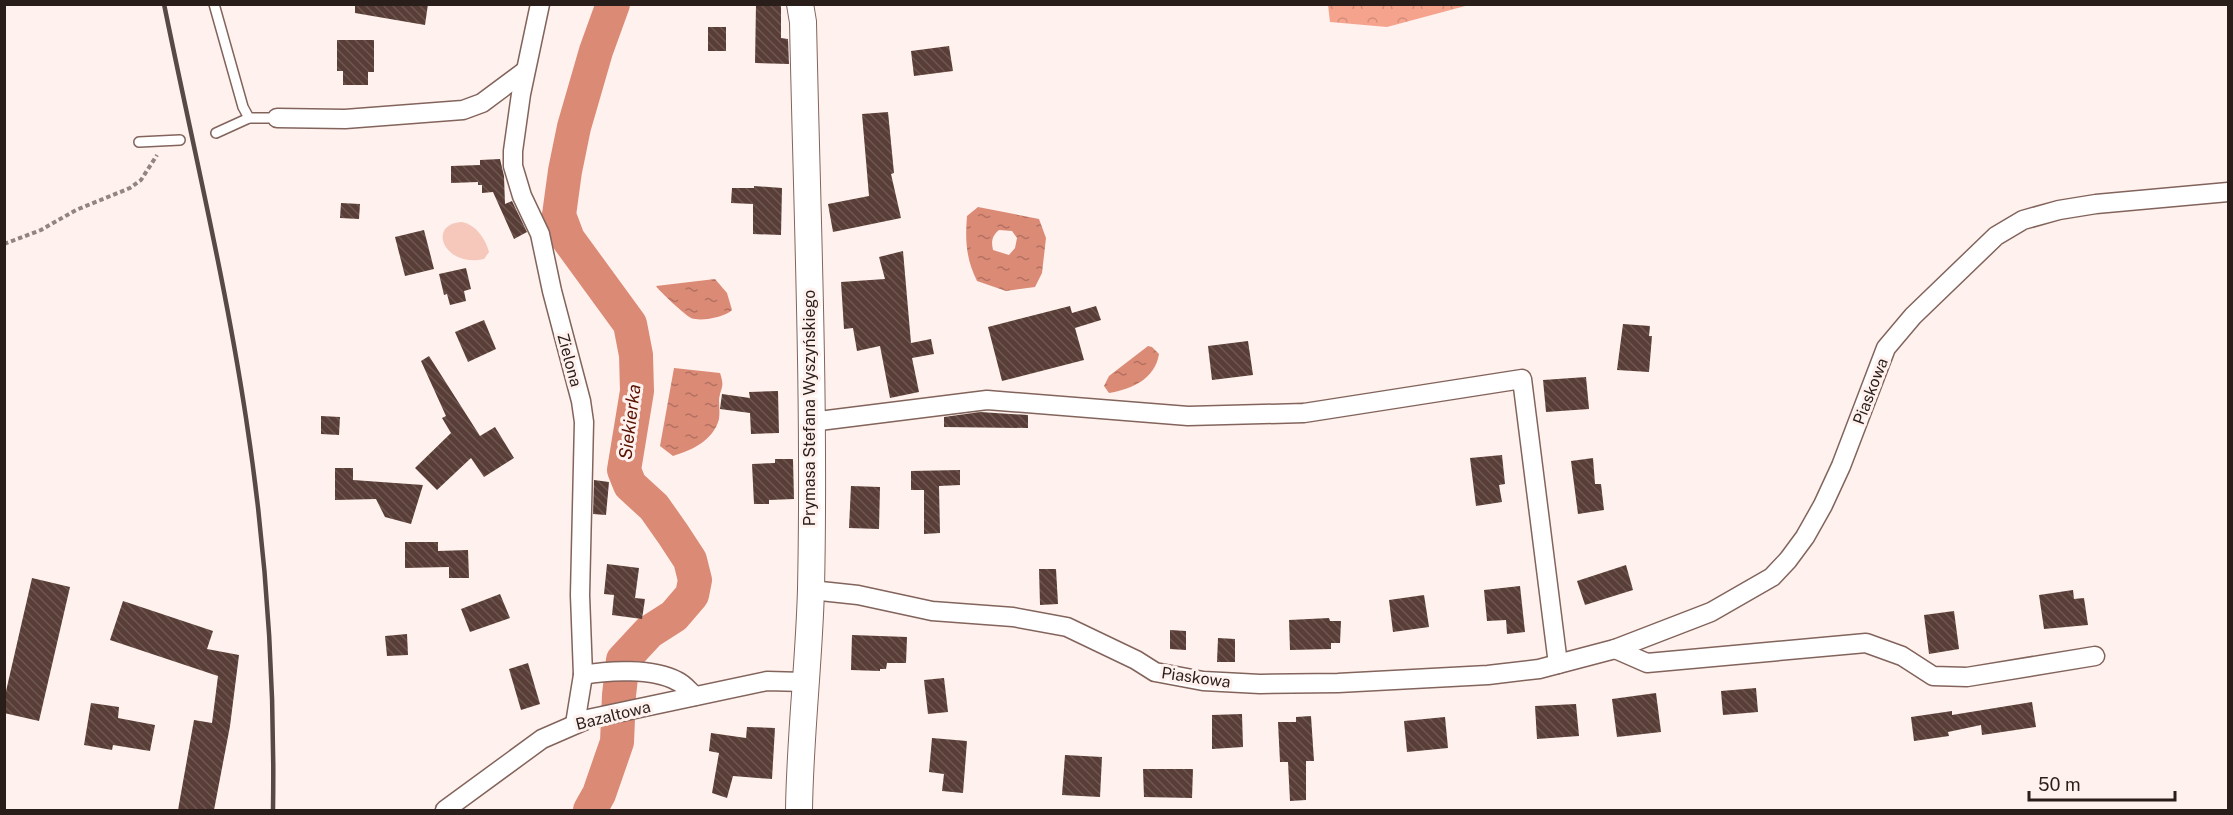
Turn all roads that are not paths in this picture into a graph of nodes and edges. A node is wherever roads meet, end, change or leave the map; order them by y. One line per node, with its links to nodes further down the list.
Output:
1 (214, 4): 5 (lane)
2 (540, 4): 4 (street, Zielona)
3 (800, 4): 11 (main road, Prymasa Stefana Wyszyńskiego)
4 (525, 71): 6 (street); 16 (street, Zielona)
5 (249, 118): 6 (lane); 7 (lane)
6 (277, 118)
7 (216, 133)
8 (175, 141): 9 (lane)
9 (138, 142)
10 (2229, 192): 13 (street, Piaskowa)
11 (811, 422): 12 (main road, Prymasa Stefana Wyszyńskiego); 15 (street)
12 (811, 590): 15 (street, Piaskowa); 17 (main road, Prymasa Stefana Wyszyńskiego)
13 (1615, 649): 14 (street); 15 (street, Piaskowa)
14 (2095, 656)
15 (1558, 664)
16 (583, 675): 18 (street); 19 (street, Zielona)
17 (804, 682): 18 (street, Bazaltowa); 21 (main road, Prymasa Stefana Wyszyńskiego)
18 (695, 696): 19 (street, Bazaltowa)
19 (581, 721): 20 (street, Bazaltowa)
20 (445, 810)
21 (799, 810)

